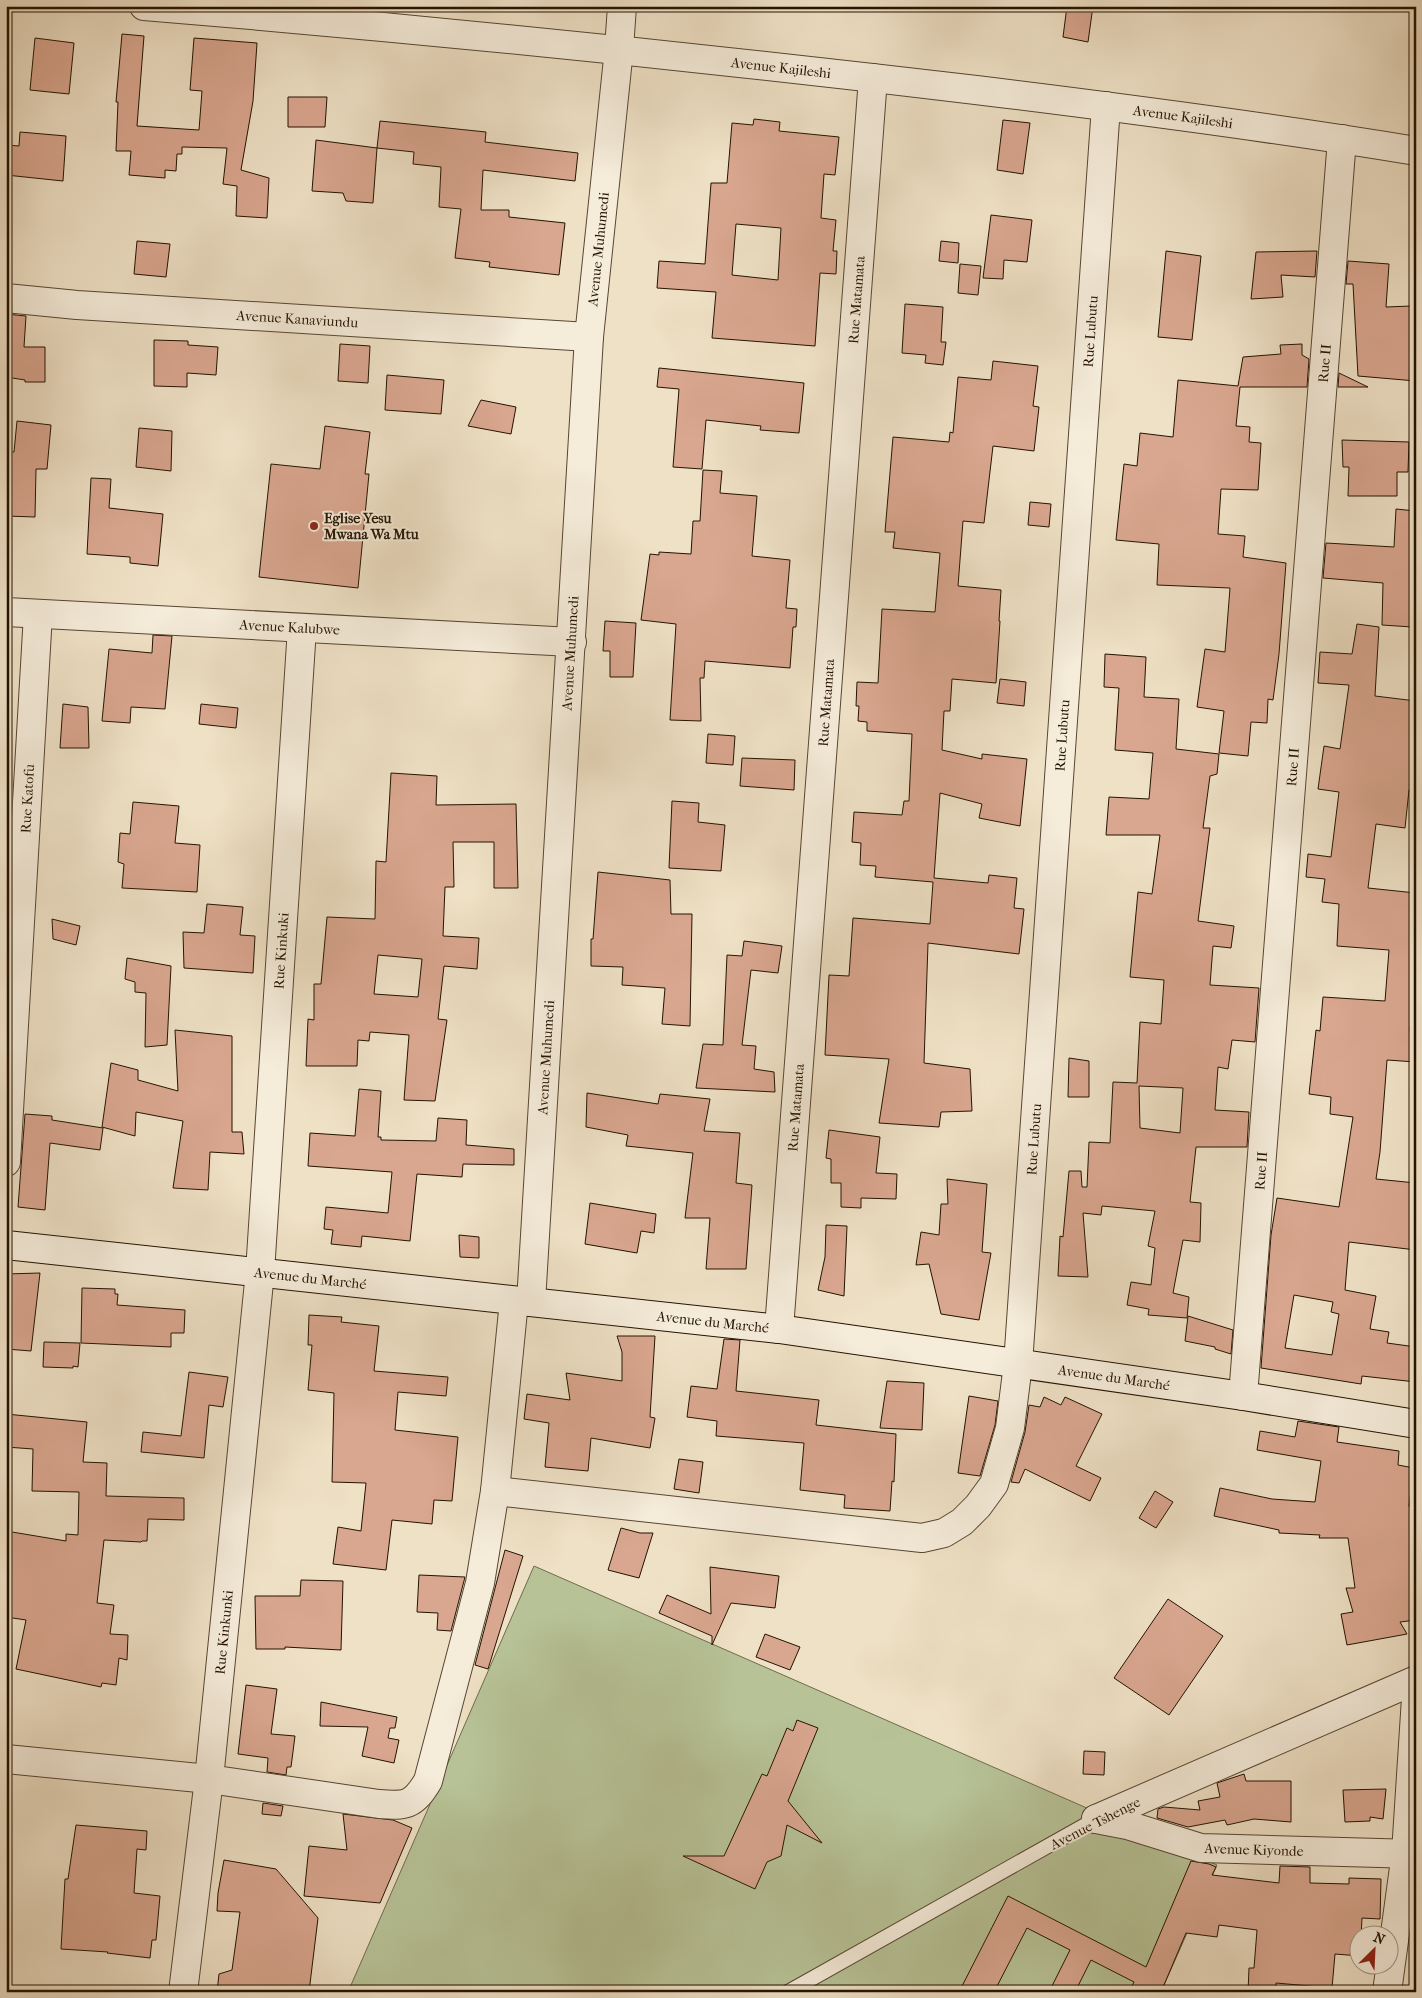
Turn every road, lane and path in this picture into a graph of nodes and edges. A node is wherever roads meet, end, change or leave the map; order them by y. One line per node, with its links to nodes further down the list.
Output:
1 (144, 6): 3 (street, Avenue Kajileshi)
2 (622, 6): 4 (street, Avenue Muhumedi)
3 (257, 11): 4 (street, Avenue Kajileshi)
4 (619, 49): 5 (street, Avenue Kajileshi); 10 (street, Avenue Muhumedi)
5 (873, 78): 6 (street, Avenue Kajileshi); 19 (street, Rue Matamata)
6 (1106, 106): 7 (street, Avenue Kajileshi); 20 (street, Rue Lubutu)
7 (1342, 139): 8 (street, Avenue Kajileshi); 21 (street, Rue II)
8 (1416, 151)
9 (6, 298): 10 (street, Avenue Kanaviundu)
10 (589, 338): 14 (street, Avenue Muhumedi)
11 (6, 612): 12 (street, Avenue Kalubwe)
12 (38, 614): 13 (street, Avenue Kalubwe); 15 (street, Rue Katofu)
13 (302, 628): 14 (street, Avenue Kalubwe); 17 (street, Rue Kinkuki)
14 (572, 642): 18 (street, Avenue Muhumedi)
15 (6, 1162)
16 (6, 1245): 17 (street, Avenue du Marché)
17 (260, 1272): 18 (street, Avenue du Marché); 27 (street, Rue Kinkunki)
18 (523, 1301): 19 (street, Avenue du Marché); 23 (street, Avenue Muhumedi)
19 (779, 1330): 20 (street, Avenue du Marché)
20 (1018, 1364): 21 (street, Avenue du Marché); 23 (street, Rue Lubutu)
21 (1243, 1396): 22 (street, Avenue du Marché)
22 (1416, 1424)
23 (495, 1491): 27 (street, Avenue Muhumedi)
24 (1416, 1680): 28 (street, Avenue Tshenge)
25 (1416, 1698): 29 (street)
26 (6, 1759): 27 (street, Avenue Muhumedi)
27 (209, 1779): 30 (street, Rue Kinkunki)
28 (1096, 1819): 29 (street, Avenue Kiyonde); 31 (lane, Avenue Tshenge)
29 (1411, 1854): 32 (street)
30 (183, 1992)
31 (788, 1992)
32 (1387, 1992)

